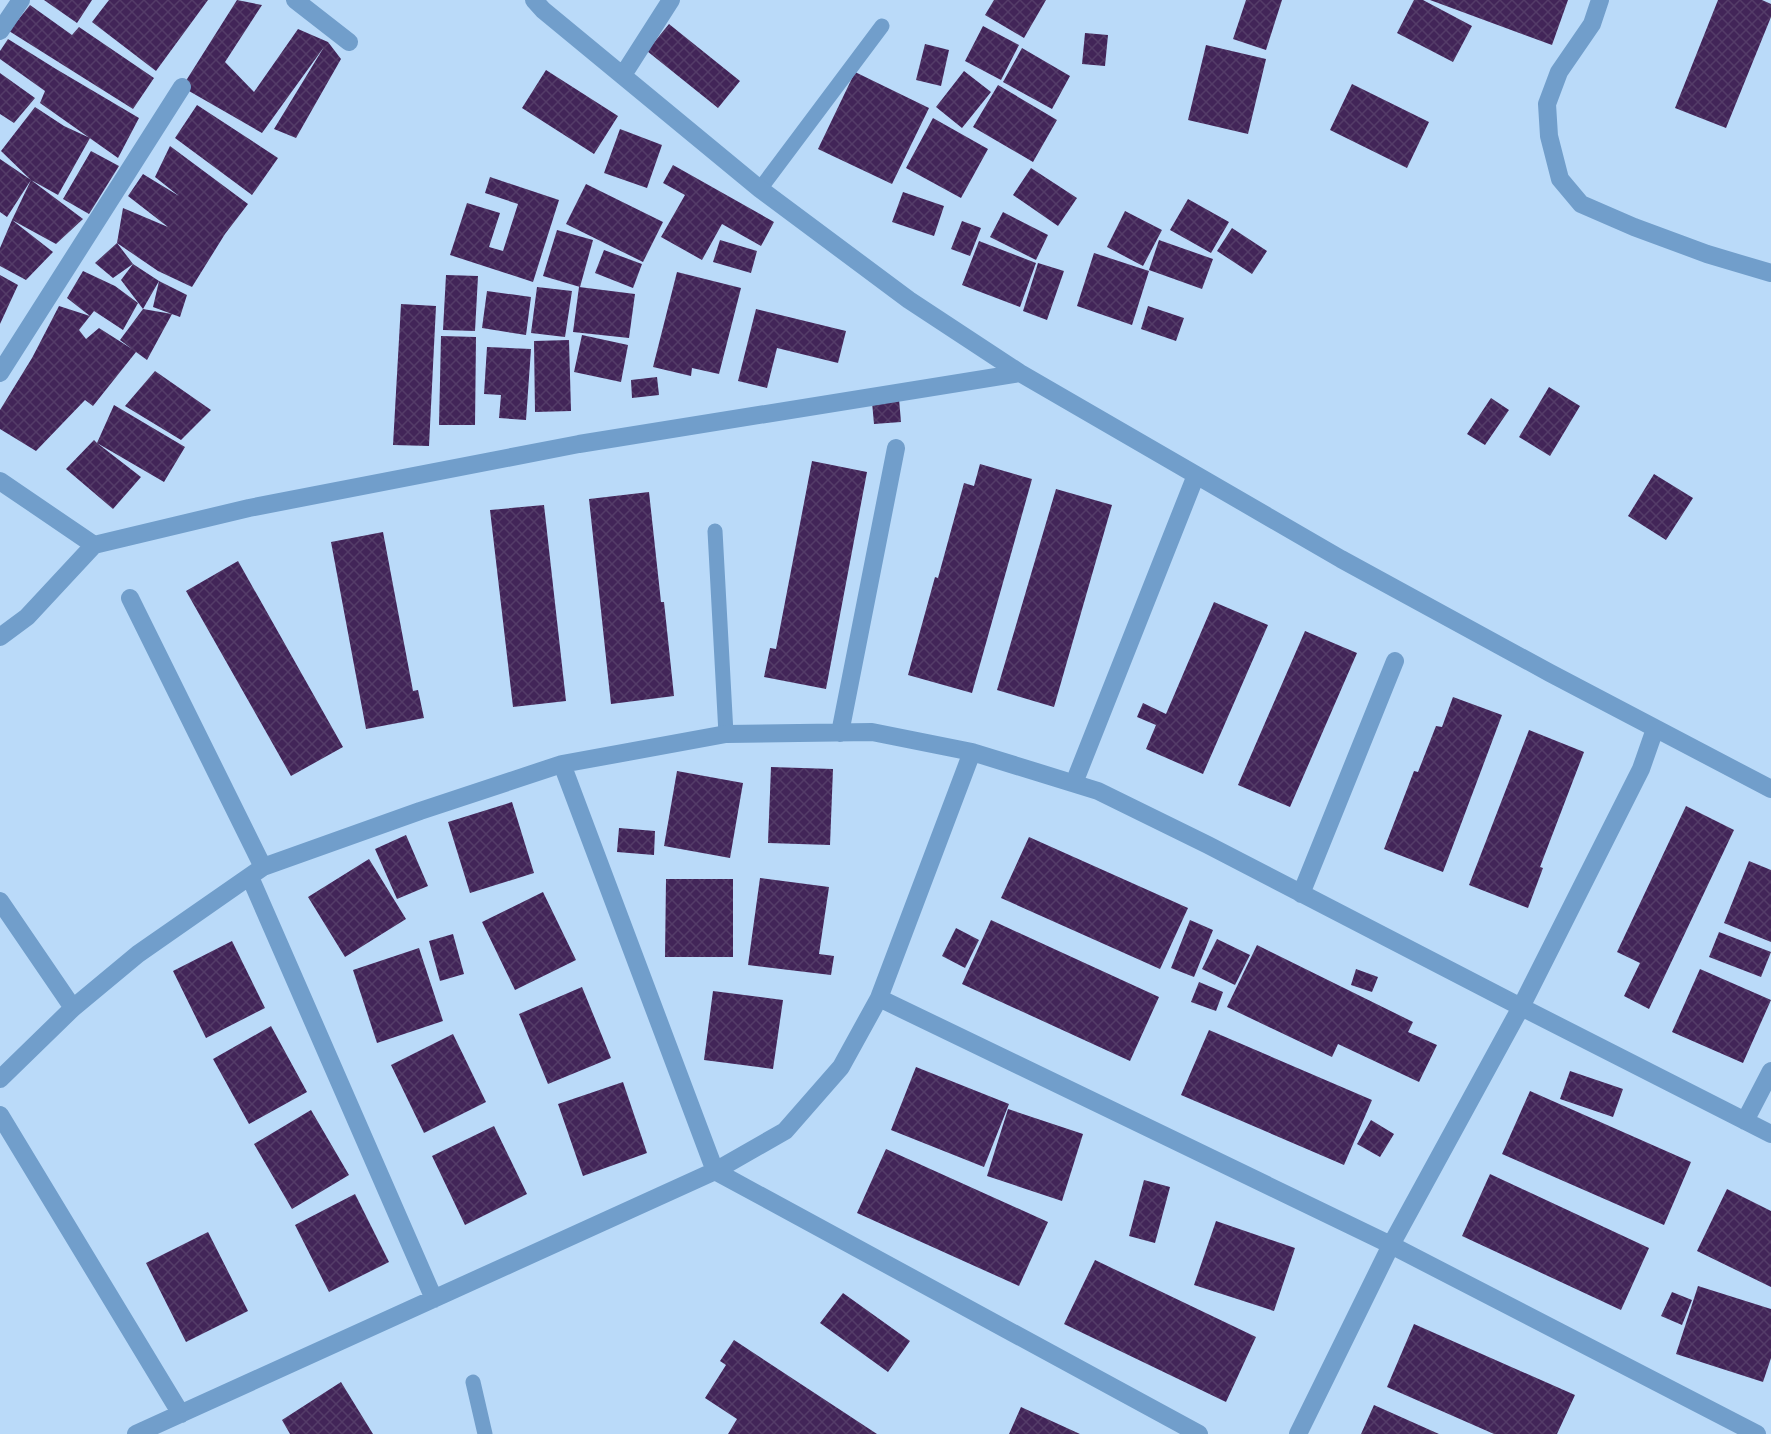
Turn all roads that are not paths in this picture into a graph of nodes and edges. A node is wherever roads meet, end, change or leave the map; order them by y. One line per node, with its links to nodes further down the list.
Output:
1 (21, 0): 7 (street)
2 (295, 0): 8 (street)
3 (534, 0): 9 (street)
4 (671, 0): 9 (street)
5 (1600, 0): 12 (street)
6 (882, 26): 11 (lane)
7 (0, 31)
8 (349, 42)
9 (623, 75): 11 (street)
10 (182, 87): 13 (street)
11 (760, 189): 14 (street)
12 (1771, 273)
13 (0, 373)
14 (1020, 373): 16 (street); 19 (street)
15 (896, 448): 24 (street)
16 (1196, 475): 23 (street); 28 (street)
17 (0, 481): 19 (street)
18 (715, 531): 25 (lane)
19 (94, 545): 21 (street)
20 (130, 598): 30 (street)
21 (0, 637)
22 (1395, 661): 31 (street)
23 (1655, 729): 29 (street); 34 (street)
24 (840, 733): 25 (street); 26 (street)
25 (726, 734): 27 (street)
26 (972, 752): 28 (street); 33 (street)
27 (562, 764): 30 (street); 41 (street)
28 (1074, 783): 31 (street)
29 (1771, 789)
30 (256, 872): 35 (street); 43 (street)
31 (1301, 894): 34 (street)
32 (0, 902): 35 (street)
33 (879, 998): 41 (street); 42 (street)
34 (1521, 1007): 39 (street); 42 (street)
35 (73, 1008): 37 (street)
36 (1771, 1071): 39 (street)
37 (0, 1079)
38 (0, 1115): 45 (street)
39 (1745, 1121): 40 (street)
40 (1771, 1134)
41 (715, 1171): 43 (street); 48 (street)
42 (1391, 1245): 49 (street); 50 (street)
43 (434, 1299): 45 (street)
44 (473, 1382): 47 (lane)
45 (181, 1414): 46 (street)
46 (136, 1434)
47 (485, 1434)
48 (1199, 1434)
49 (1298, 1434)
50 (1757, 1434)

